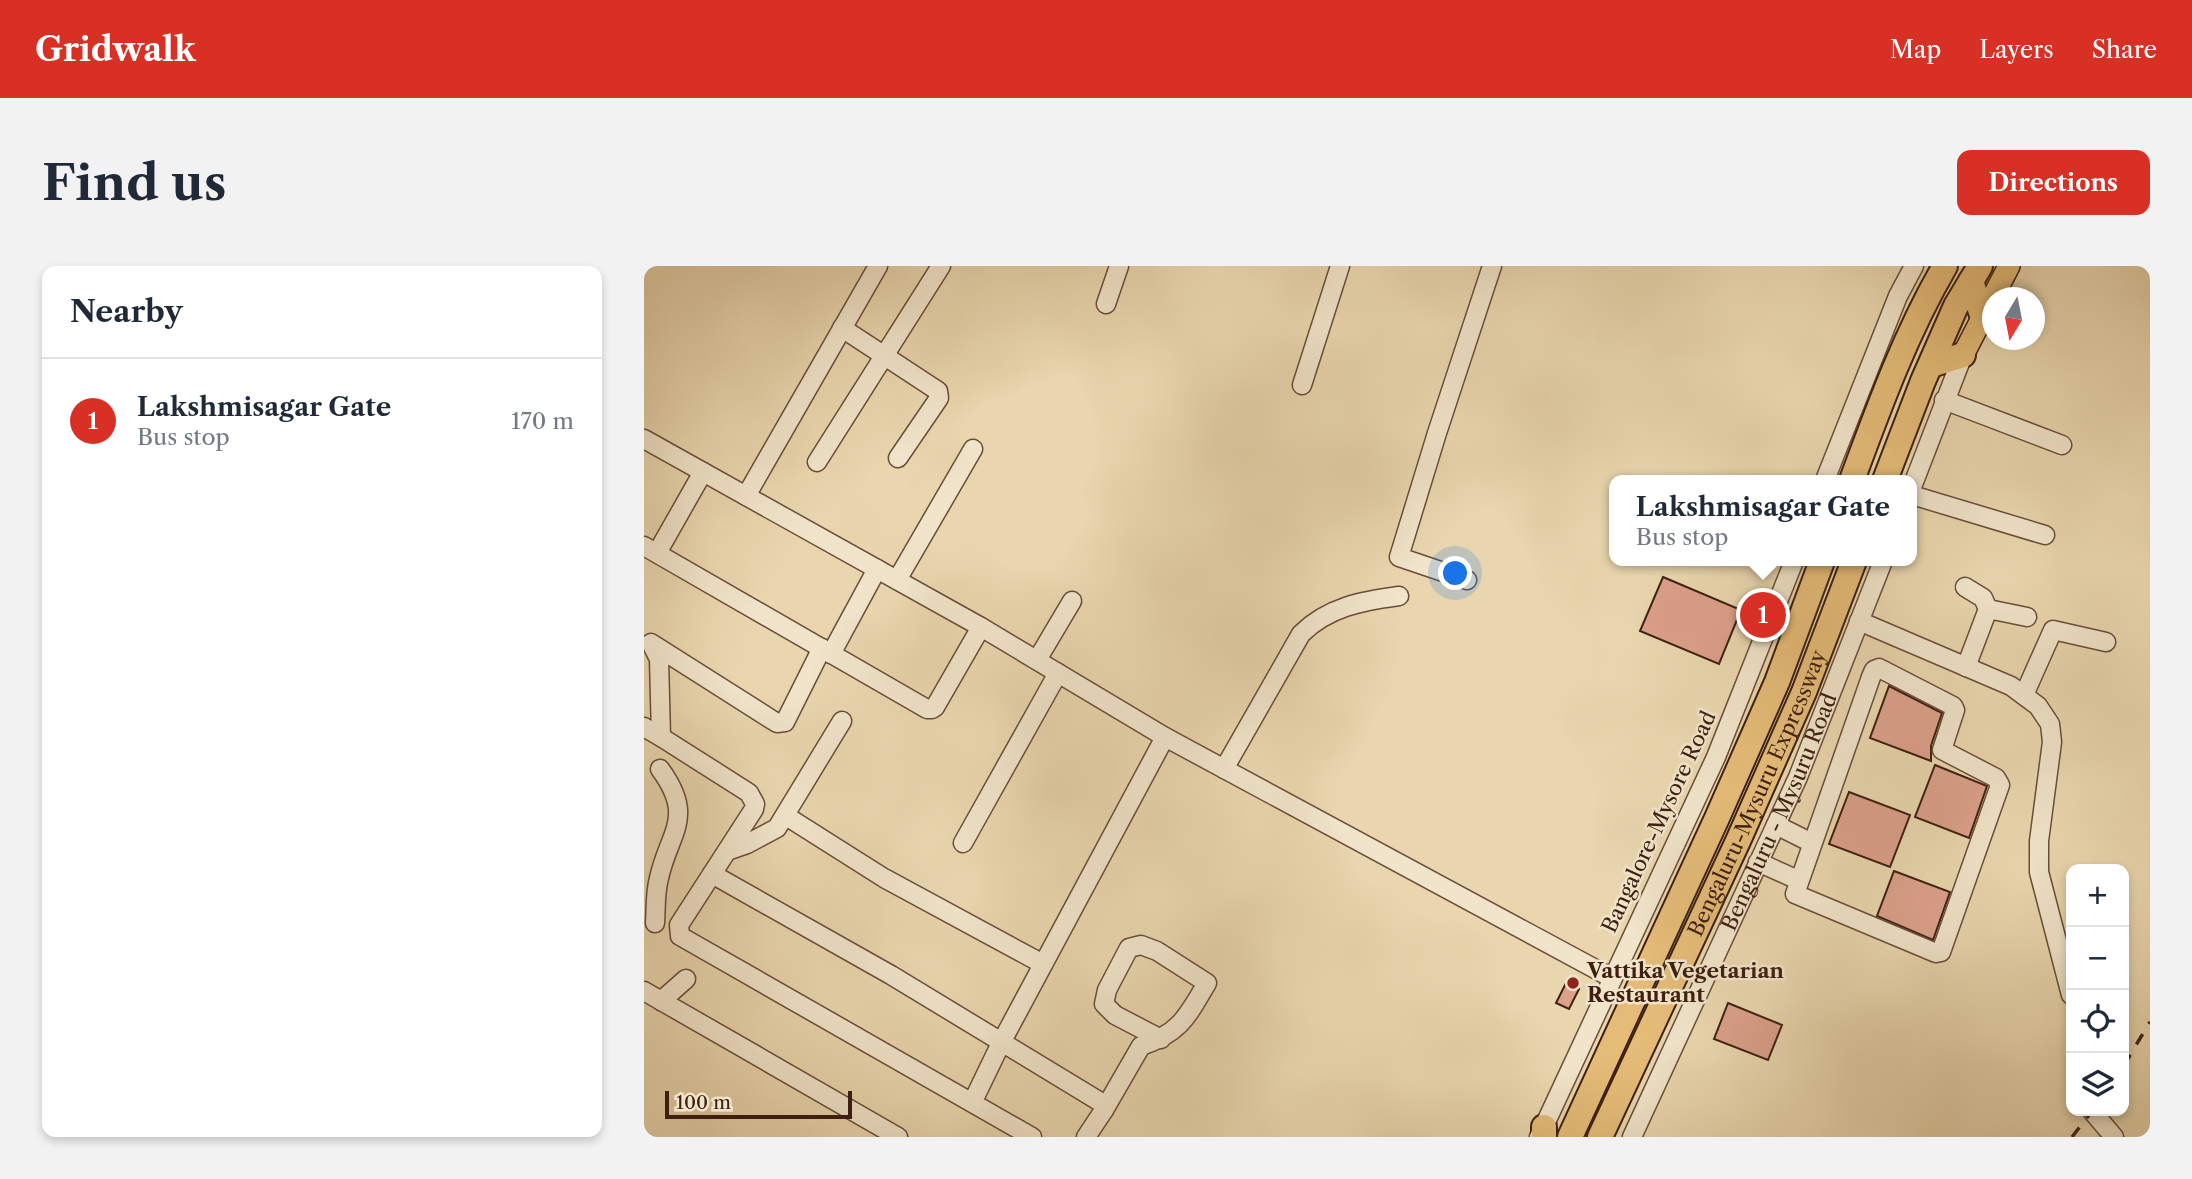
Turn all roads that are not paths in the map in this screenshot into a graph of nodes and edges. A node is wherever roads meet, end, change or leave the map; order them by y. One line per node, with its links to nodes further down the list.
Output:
1 (878, 266): 13 (street)
2 (942, 266): 14 (street)
3 (1119, 266): 11 (street)
4 (1340, 266): 17 (street)
5 (1492, 266): 39 (street)
6 (1914, 266): 25 (street)
7 (1945, 266): 26 (highway)
8 (2009, 266): 10 (main road)
9 (1975, 273): 12 (highway); 16 (highway)
10 (1997, 287)
11 (1106, 304)
12 (1982, 315): 15 (main road)
13 (842, 328): 14 (street); 29 (street)
14 (885, 355): 22 (street); 23 (street)
15 (1963, 355): 16 (highway); 18 (street)
16 (1931, 365): 27 (highway)
17 (1302, 384)
18 (1944, 400): 20 (street); 28 (street)
19 (644, 439): 24 (street)
20 (2062, 445)
21 (973, 449): 38 (street)
22 (898, 458)
23 (817, 462)
24 (703, 472): 29 (street); 32 (street)
25 (1827, 475)
26 (1854, 475)
27 (1887, 475)
28 (1916, 475)
29 (746, 496): 37 (street)
30 (1917, 497): 31 (street)
31 (2045, 536)
32 (650, 550): 49 (street)
33 (1792, 566): 71 (street, Bangalore-Mysore Road)
34 (1820, 566): 86 (highway, Bengaluru-Mysuru Expressway)
35 (1852, 566): 87 (highway, Bengaluru-Mysuru Expressway)
36 (1881, 566): 45 (street, Bengaluru - Mysuru Road)
37 (877, 569): 38 (street); 49 (street)
38 (897, 580): 46 (street)
39 (1467, 580)
40 (1965, 587): 43 (street)
41 (1399, 596): 59 (street)
42 (1072, 601): 50 (street)
43 (1989, 609): 44 (street); 51 (street)
44 (2027, 617)
45 (1859, 621): 51 (street); 61 (street, Bengaluru - Mysuru Road)
46 (981, 627): 49 (street); 50 (street)
47 (648, 641): 49 (street); 56 (street)
48 (2106, 642): 53 (street)
49 (827, 651)
50 (1037, 660): 52 (street)
51 (1966, 667): 53 (street)
52 (1058, 673): 57 (street); 62 (street)
53 (2024, 695): 73 (street)
54 (842, 721): 60 (street)
55 (644, 727): 56 (street)
56 (661, 737): 64 (street)
57 (1165, 737): 59 (street); 70 (street)
58 (660, 769): 68 (street)
59 (1224, 769): 71 (street)
60 (786, 816): 64 (street); 70 (street)
61 (1776, 825): 63 (street); 65 (street, Bengaluru - Mysuru Road)
62 (963, 843)
63 (1812, 843): 67 (street); 67 (street)
64 (727, 851): 66 (street)
65 (1758, 862): 67 (street); 88 (street, Bengaluru - Mysuru Road)
66 (712, 874): 69 (street); 77 (street)
67 (1798, 880)
68 (650, 923): 69 (street)
69 (678, 929): 78 (street)
70 (1043, 964): 77 (street)
71 (1612, 978): 82 (street, Bangalore-Mysore Road)
72 (686, 979): 75 (street)
73 (2070, 990)
74 (644, 991): 75 (street)
75 (662, 1001): 81 (street)
76 (1161, 1039): 76 (street); 79 (street)
77 (1001, 1043): 78 (street); 79 (street)
78 (972, 1101): 84 (street)
79 (1104, 1110): 85 (street)
80 (2096, 1116): 89 (street)
81 (877, 1132): 83 (street)
82 (1542, 1134)
83 (898, 1137)
84 (1032, 1137)
85 (1086, 1137)
86 (1570, 1137)
87 (1600, 1137)
88 (1632, 1137)
89 (2114, 1137)

